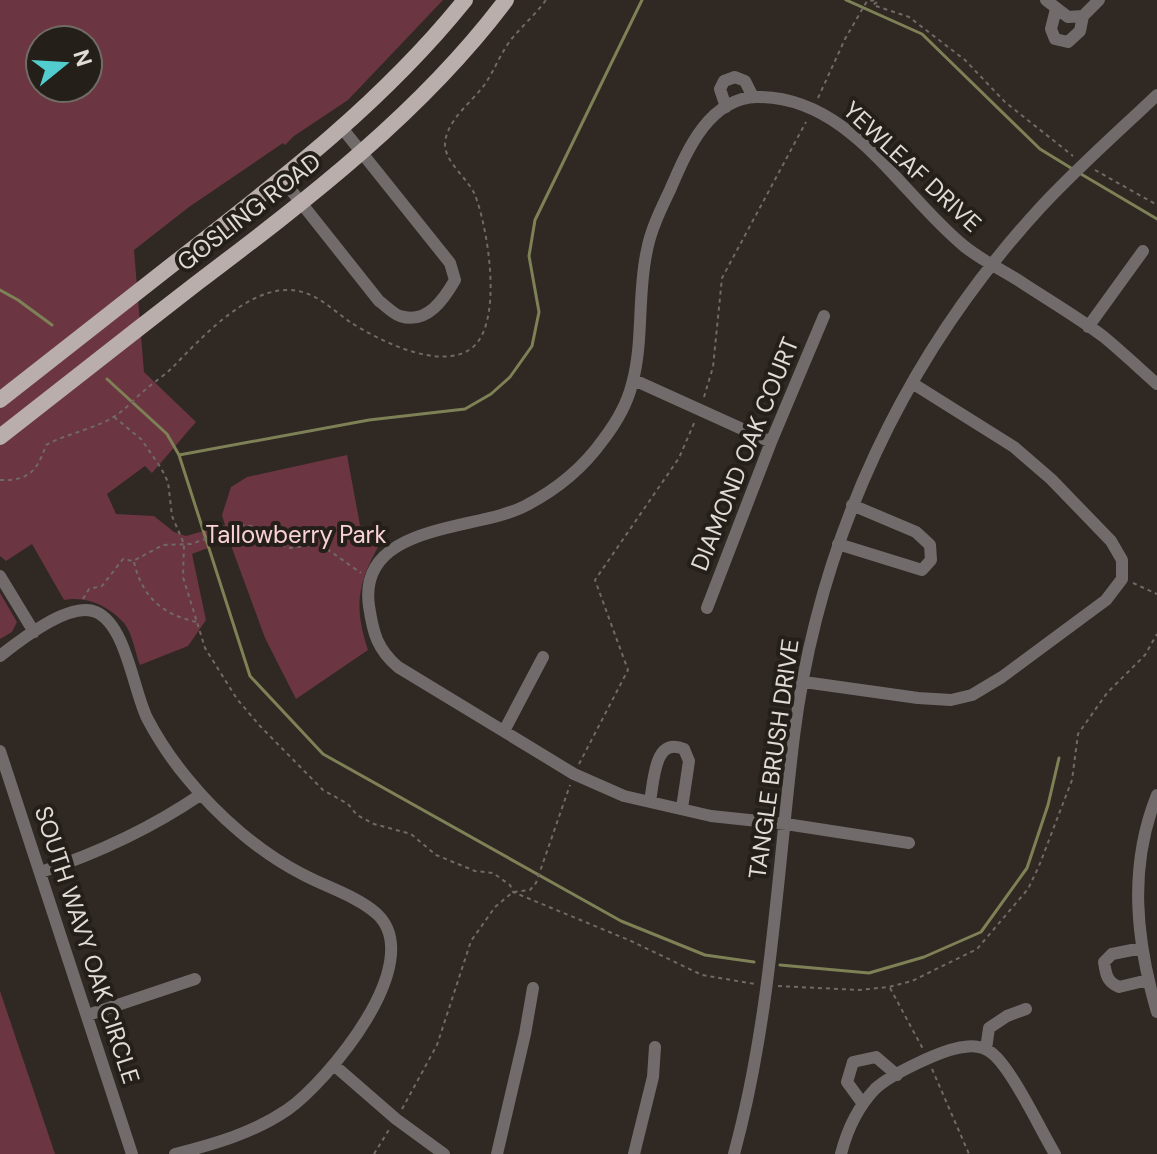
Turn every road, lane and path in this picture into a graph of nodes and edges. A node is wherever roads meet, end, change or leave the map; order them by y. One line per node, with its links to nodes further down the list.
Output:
1 (465, 0): 14 (main road, GOSLING ROAD)
2 (506, 0): 15 (main road, GOSLING ROAD)
3 (546, 0): 30 (path)
4 (1046, 0): 8 (street)
5 (1099, 0): 10 (street)
6 (867, 1): 7 (path); 9 (path)
7 (877, 1): 16 (path)
8 (1056, 9): 10 (street); 10 (street)
9 (859, 15)
10 (1083, 16)
11 (1157, 95): 16 (street, TANGLE BRUSH DRIVE)
12 (753, 97): 13 (street, YEWLEAF DRIVE); 13 (street); 21 (street, YEWLEAF DRIVE)
13 (732, 104): 24 (street)
14 (342, 128): 15 (street); 17 (main road, GOSLING ROAD)
15 (362, 152): 18 (main road, GOSLING ROAD); 18 (street)
16 (1078, 169): 19 (path); 21 (street, TANGLE BRUSH DRIVE)
17 (283, 180): 18 (street); 27 (main road, GOSLING ROAD)
18 (302, 204): 28 (main road, GOSLING ROAD)
19 (1157, 205)
20 (1143, 251): 23 (street)
21 (993, 263): 23 (street, YEWLEAF DRIVE); 25 (street, TANGLE BRUSH DRIVE)
22 (824, 316): 29 (street, DIAMOND OAK COURT)
23 (1088, 327): 26 (street, YEWLEAF DRIVE)
24 (634, 380): 29 (street); 36 (street)
25 (912, 383): 31 (street, TANGLE BRUSH DRIVE); 35 (street)
26 (1157, 384)
27 (0, 400)
28 (0, 437)
29 (771, 442): 38 (street, DIAMOND OAK COURT)
30 (0, 480)
31 (852, 505): 32 (street, TANGLE BRUSH DRIVE); 32 (street)
32 (838, 544): 44 (street, TANGLE BRUSH DRIVE)
33 (133, 561): 36 (path); 39 (path); 40 (path)
34 (0, 576): 41 (street)
35 (1122, 579): 37 (path); 44 (street)
36 (372, 580): 45 (street)
37 (1157, 594)
38 (707, 608)
39 (85, 610): 41 (street); 48 (street)
40 (197, 622)
41 (34, 632): 42 (street)
42 (0, 656)
43 (543, 657): 45 (street)
44 (804, 682): 52 (street, TANGLE BRUSH DRIVE)
45 (504, 731): 47 (street)
46 (0, 751): 55 (street, SOUTH WAVY OAK CIRCLE)
47 (574, 774): 50 (street); 69 (path)
48 (200, 795): 55 (street); 66 (street)
49 (1157, 795): 53 (street)
50 (650, 801): 51 (street); 51 (street)
51 (682, 808): 52 (street)
52 (786, 824): 54 (street); 76 (street, TANGLE BRUSH DRIVE)
53 (1151, 830): 56 (street)
54 (909, 843)
55 (41, 872): 63 (street, SOUTH WAVY OAK CIRCLE)
56 (1142, 948): 58 (street); 58 (street)
57 (195, 979): 63 (street)
58 (1148, 980): 60 (street)
59 (533, 988): 74 (street)
60 (1154, 994): 62 (street)
61 (1026, 1009): 65 (street)
62 (1157, 1012)
63 (88, 1015): 70 (street, SOUTH WAVY OAK CIRCLE)
64 (655, 1047): 75 (street)
65 (986, 1049): 67 (street); 78 (street)
66 (335, 1066): 69 (street); 71 (street)
67 (897, 1075): 68 (street); 68 (street)
68 (863, 1104): 77 (street)
69 (396, 1119): 72 (path); 73 (street)
70 (132, 1154)
71 (175, 1154)
72 (374, 1154)
73 (444, 1154)
74 (497, 1154)
75 (634, 1154)
76 (734, 1154)
77 (841, 1154)
78 (1055, 1154)

